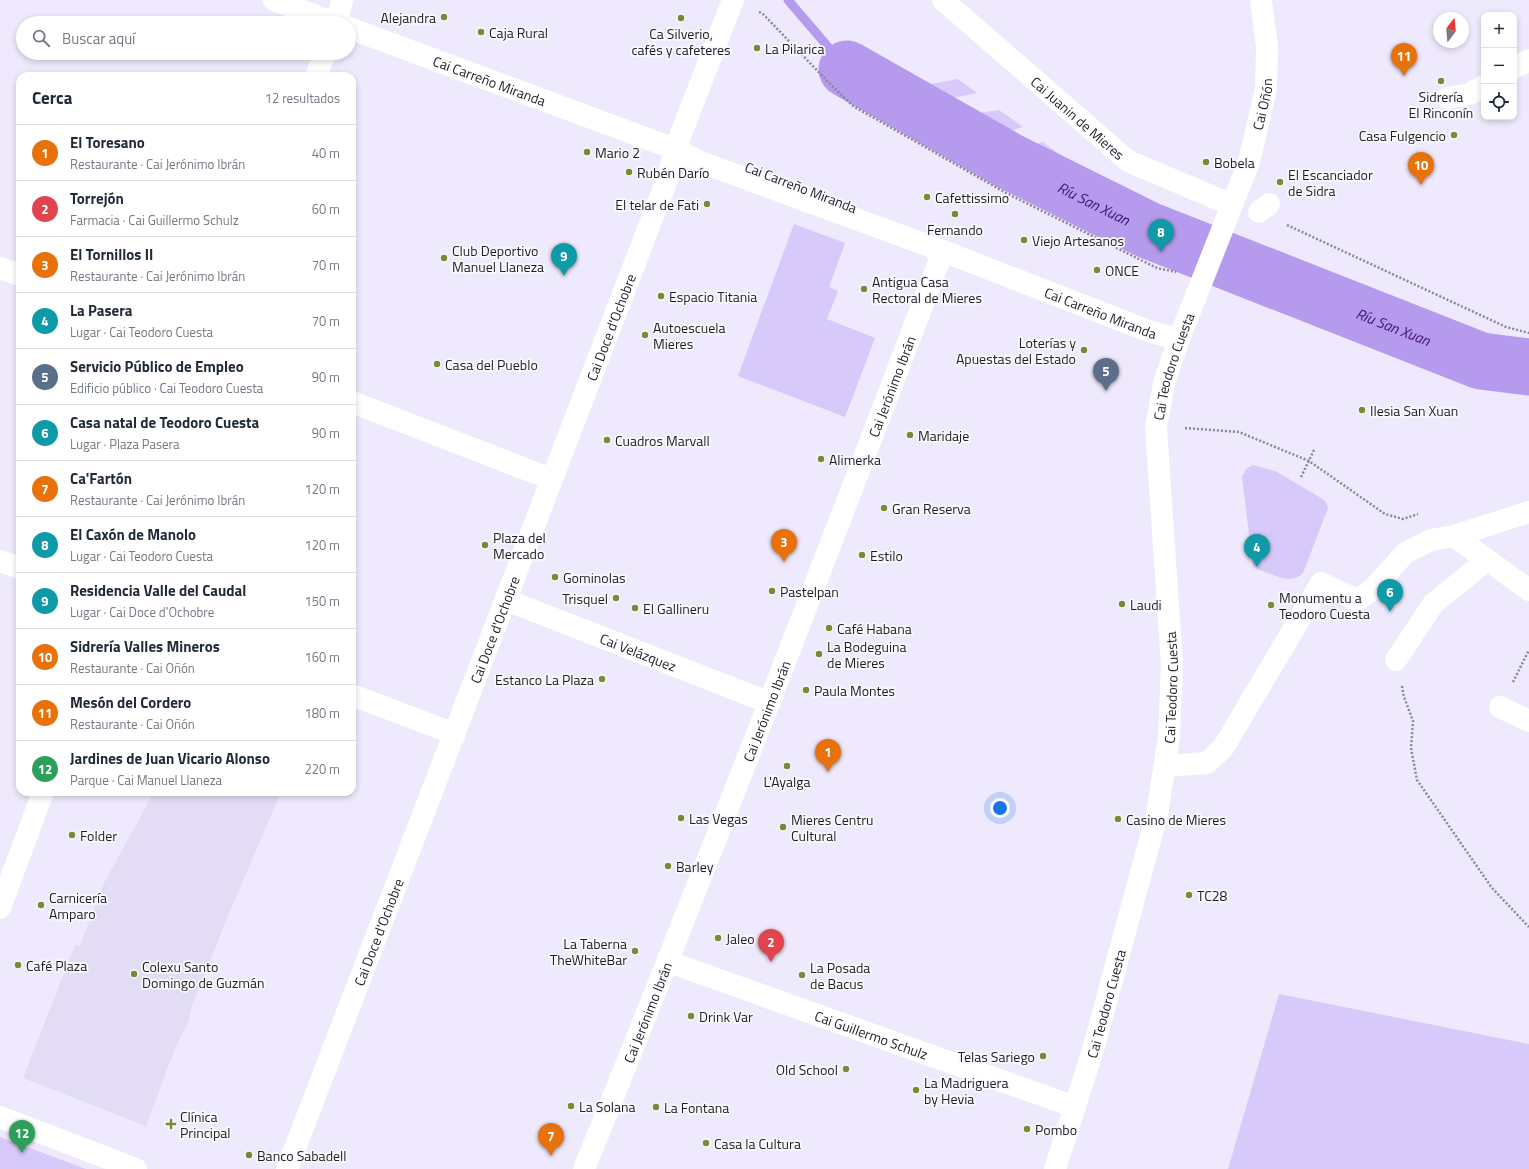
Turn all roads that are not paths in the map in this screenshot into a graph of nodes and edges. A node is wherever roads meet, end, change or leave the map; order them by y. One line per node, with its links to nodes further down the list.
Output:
1 (274, 0): 6 (street)
2 (342, 0): 7 (street)
3 (733, 0): 15 (street, Cai Doce d'Ochobre)
4 (943, 0): 16 (street, Cai Juanin de Mieres)
5 (1261, 0): 16 (street, Cai Oñón)
6 (317, 16)
7 (338, 16)
8 (356, 31): 15 (street, Cai Carreño Miranda)
9 (322, 60): 12 (street)
10 (1529, 60): 11 (street)
11 (1517, 66)
12 (318, 72)
13 (1481, 88): 14 (street)
14 (1448, 98)
15 (675, 149): 17 (street, Cai Carreño Miranda); 20 (street, Cai Carreño Miranda); 22 (street, Cai Doce d'Ochobre)
16 (1232, 205): 20 (street, Cai Teodoro Cuesta)
17 (943, 251): 20 (street, Cai Carreño Miranda); 32 (street, Cai Jerónimo Ibrán)
18 (0, 268): 19 (street)
19 (16, 274)
20 (1179, 339): 36 (street, Cai Teodoro Cuesta)
21 (356, 404): 22 (street)
22 (551, 478): 29 (street, Cai Doce d'Ochobre)
23 (1529, 512): 24 (street)
24 (1454, 536): 25 (street); 36 (street)
25 (1487, 560): 28 (street); 30 (street)
26 (0, 561): 27 (street)
27 (16, 567)
28 (1529, 590)
29 (506, 600): 32 (street, Cai Velázquez); 35 (street, Cai Doce d'Ochobre)
30 (1396, 660)
31 (356, 697): 35 (street)
32 (770, 703): 39 (street, Cai Jerónimo Ibrán)
33 (1500, 707): 34 (street)
34 (1529, 721)
35 (455, 734): 43 (street, Cai Doce d'Ochobre)
36 (1165, 766): 40 (street, Cai Teodoro Cuesta)
37 (42, 796): 38 (street)
38 (0, 908)
39 (669, 962): 40 (street, Cai Guillermo Schulz); 44 (street, Cai Jerónimo Ibrán)
40 (1075, 1107): 45 (street, Cai Teodoro Cuesta)
41 (0, 1117): 42 (street)
42 (136, 1169)
43 (287, 1169)
44 (584, 1169)
45 (1055, 1169)

